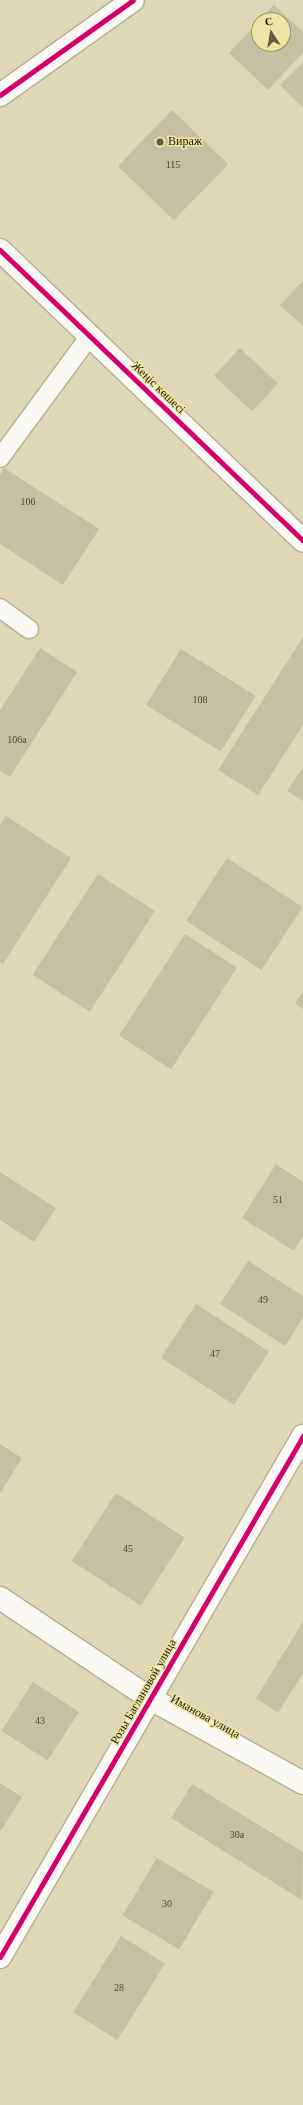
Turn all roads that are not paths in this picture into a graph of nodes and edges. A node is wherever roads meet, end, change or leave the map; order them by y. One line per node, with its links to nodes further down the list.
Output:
1 (133, 0): 2 (street)
2 (0, 95)
3 (0, 250): 4 (street, Жеңіс көшесі)
4 (90, 336): 5 (lane); 6 (street, Жеңіс көшесі)
5 (0, 458)
6 (303, 541)
7 (0, 608): 8 (lane)
8 (29, 629)
9 (303, 1436): 11 (street, Розы Баглановой улица)
10 (0, 1598): 11 (street, Иманова улица)
11 (151, 1699): 12 (street, Иманова улица); 13 (street, Розы Баглановой улица)
12 (303, 1783)
13 (0, 1957)

